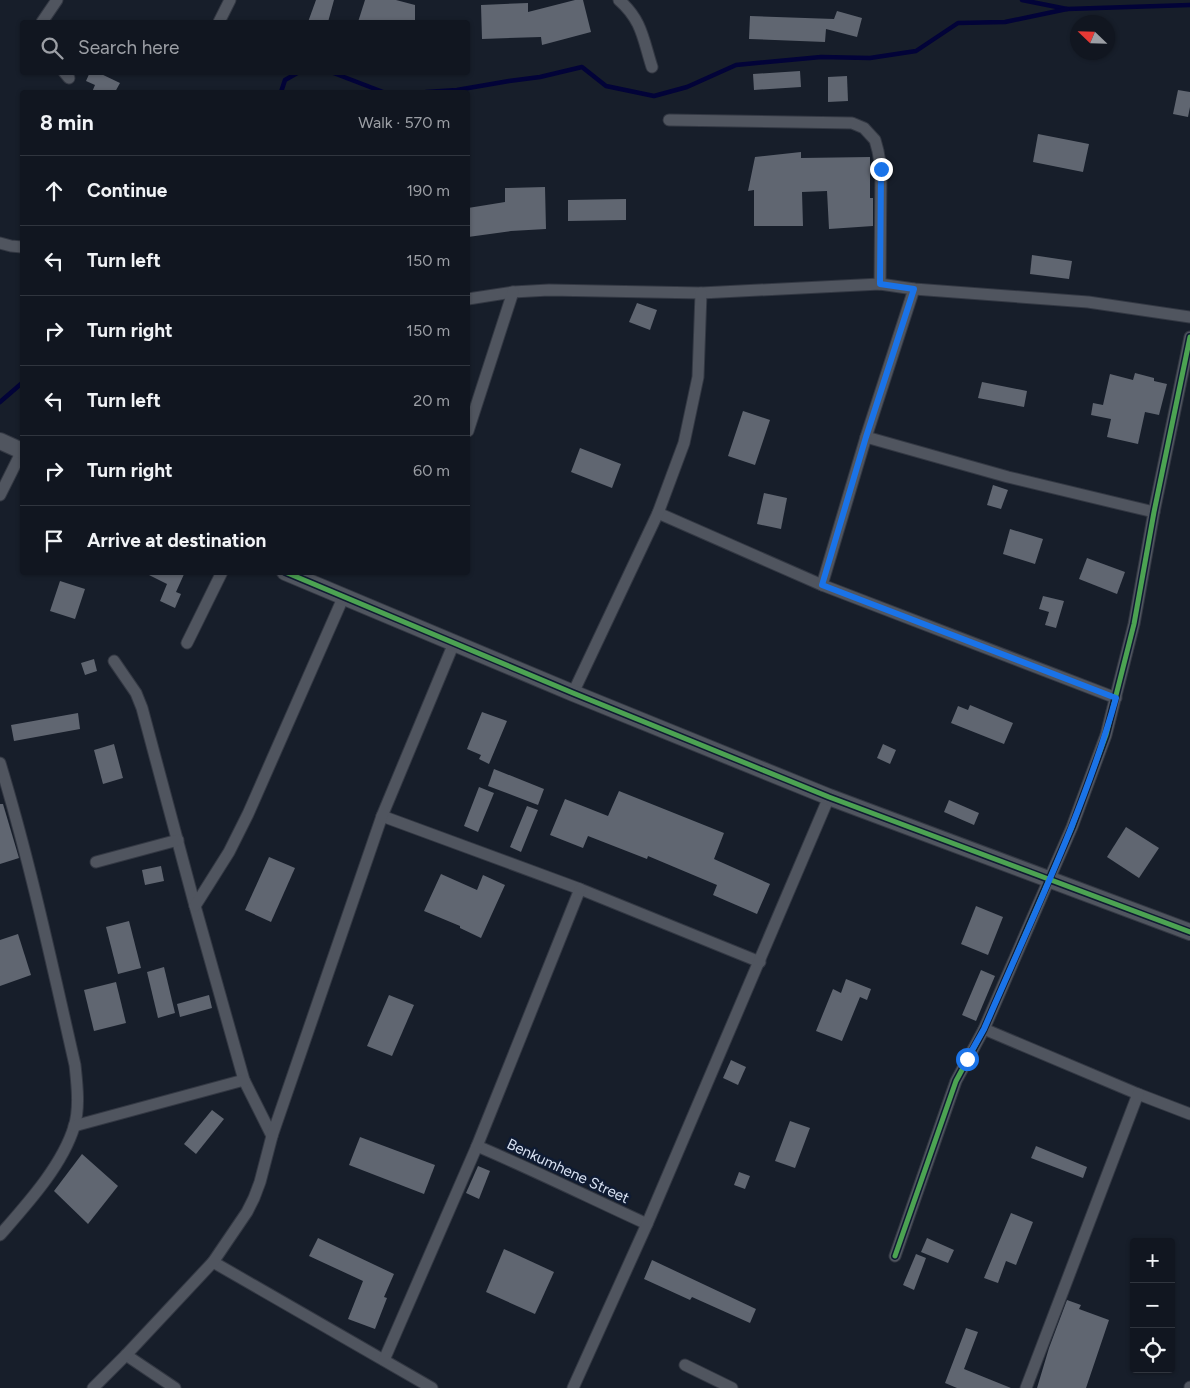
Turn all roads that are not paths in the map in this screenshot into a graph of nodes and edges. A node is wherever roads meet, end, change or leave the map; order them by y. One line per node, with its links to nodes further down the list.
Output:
1 (57, 0): 4 (street)
2 (230, 0): 5 (street)
3 (619, 0): 6 (street)
4 (43, 20)
5 (220, 20)
6 (652, 67)
7 (669, 120): 10 (street)
8 (0, 243): 9 (street)
9 (20, 247)
10 (880, 284): 11 (street); 13 (street)
11 (914, 289): 15 (street); 18 (street)
12 (513, 292): 13 (street); 14 (street); 17 (street)
13 (701, 293): 24 (street)
14 (470, 299)
15 (1190, 317)
16 (1190, 337): 23 (street)
17 (470, 425)
18 (866, 437): 23 (street); 27 (street)
19 (0, 441): 20 (street)
20 (20, 450)
21 (20, 455): 22 (street)
22 (0, 495)
23 (1154, 512): 33 (street)
24 (658, 513): 27 (street); 32 (street)
25 (221, 575): 29 (street)
26 (292, 575): 28 (street)
27 (822, 585): 33 (street)
28 (343, 598): 30 (street); 41 (street)
29 (187, 643)
30 (454, 643): 32 (street); 36 (street)
31 (114, 661): 37 (street)
32 (573, 693): 35 (street)
33 (1116, 698): 39 (street)
34 (0, 763): 48 (street)
35 (829, 797): 39 (street); 43 (street)
36 (382, 816): 40 (street); 49 (street)
37 (178, 840): 38 (street); 41 (street)
38 (96, 862)
39 (1048, 880): 42 (street); 44 (street)
40 (580, 889): 43 (street); 50 (street)
41 (195, 906): 45 (street)
42 (1190, 932)
43 (760, 962): 51 (street)
44 (984, 1029): 46 (street); 53 (street)
45 (244, 1080): 48 (street); 49 (street)
46 (1138, 1094): 47 (street); 63 (street)
47 (1190, 1114)
48 (74, 1126): 52 (street)
49 (272, 1136): 54 (street)
50 (477, 1146): 51 (street, Benkumhene Street); 56 (street)
51 (647, 1224): 61 (street)
52 (0, 1235)
53 (895, 1256)
54 (213, 1262): 55 (street); 56 (street)
55 (126, 1355): 58 (street); 59 (street)
56 (384, 1360): 60 (street)
57 (685, 1365): 62 (street)
58 (93, 1388)
59 (175, 1388)
60 (432, 1388)
61 (573, 1388)
62 (732, 1388)
63 (1026, 1388)

